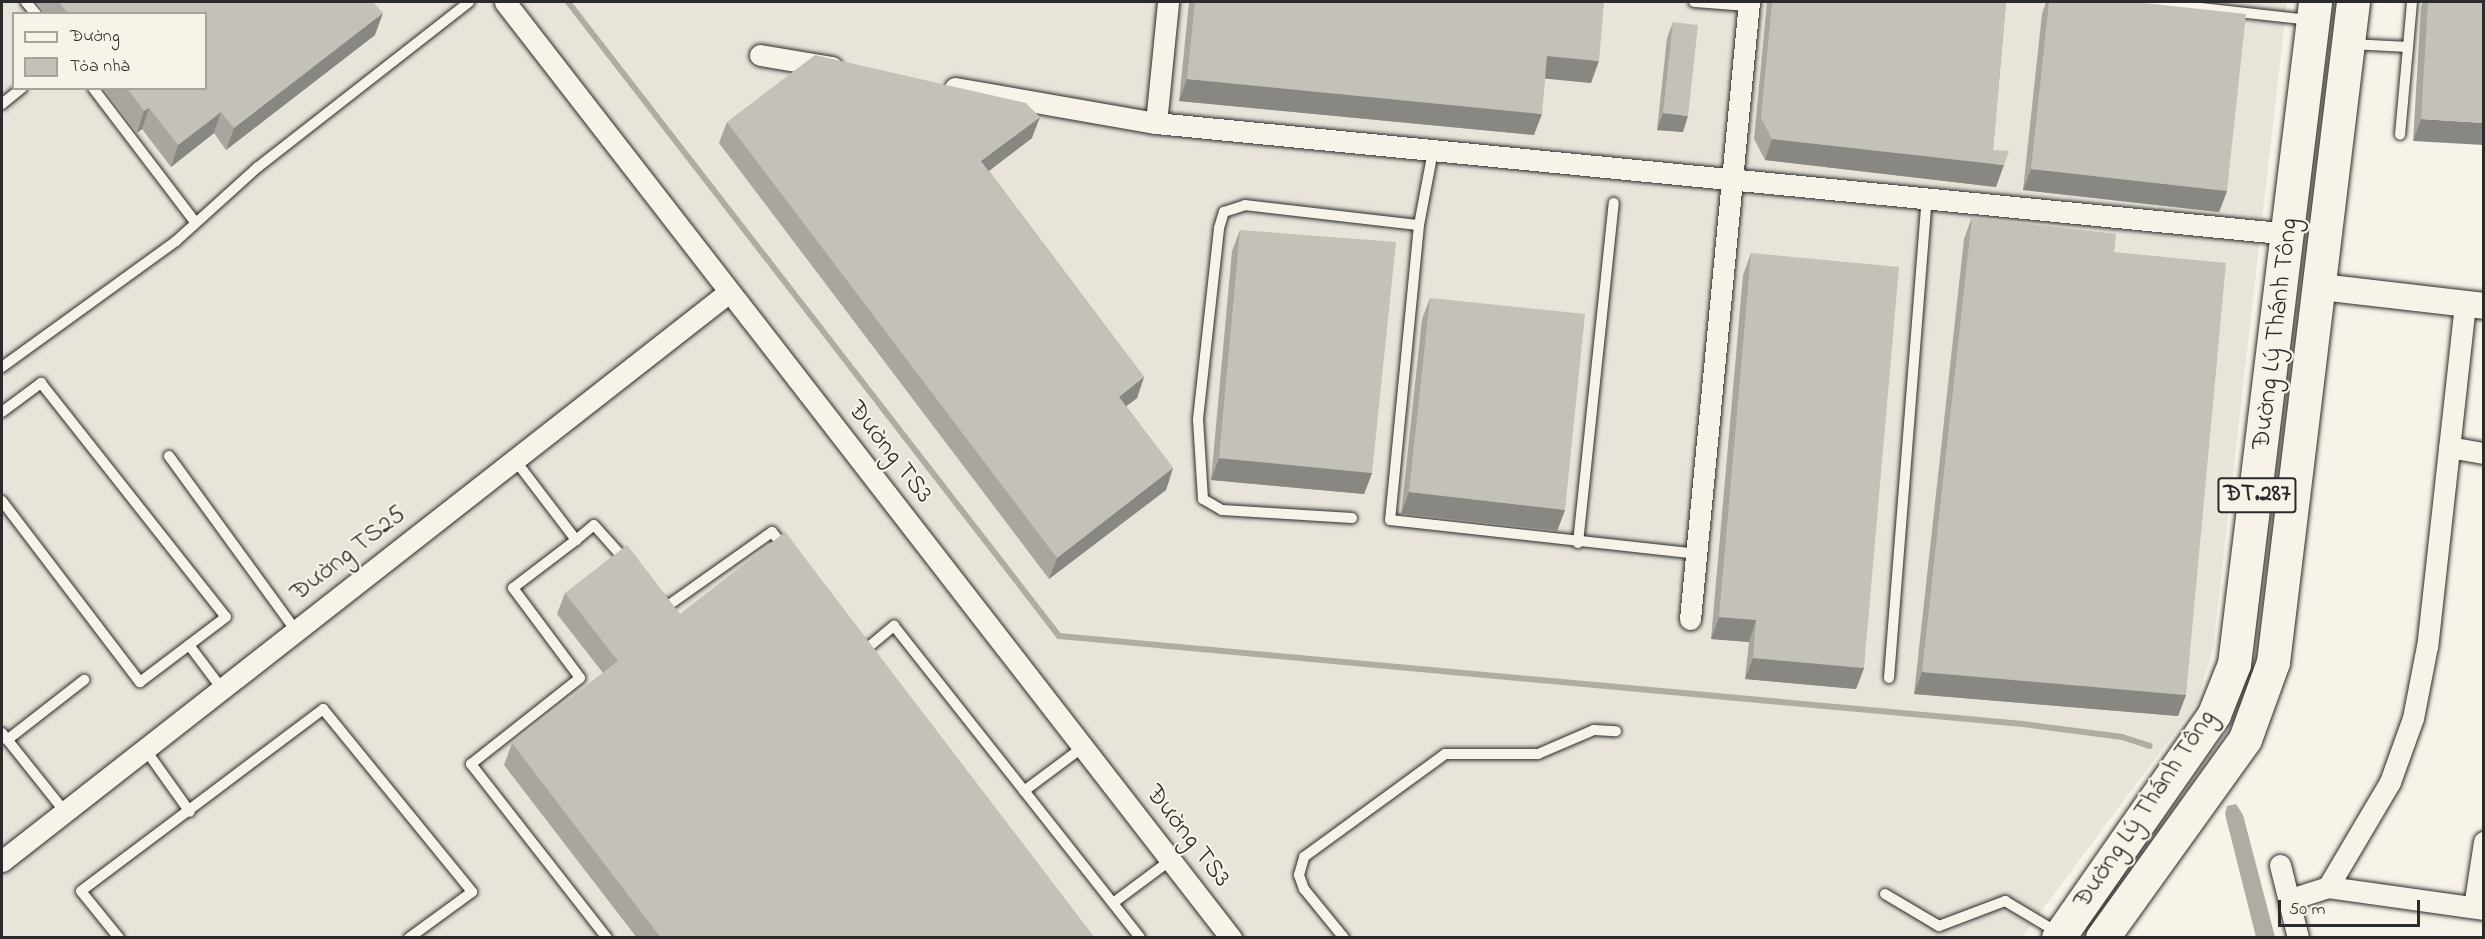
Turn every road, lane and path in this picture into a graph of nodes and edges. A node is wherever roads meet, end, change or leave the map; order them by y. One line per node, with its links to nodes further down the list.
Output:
1 (469, 2): 24 (lane)
2 (505, 2): 29 (street, Đường TS3)
3 (1168, 2): 18 (street)
4 (1694, 2): 8 (lane)
5 (2147, 2): 9 (lane)
6 (2353, 2): 10 (main road, Đường Lý Thánh Tông / ĐT.287)
7 (2412, 2): 11 (lane)
8 (1749, 4): 21 (street)
9 (2314, 11): 26 (main road, Đường Lý Thánh Tông / ĐT.287)
10 (2348, 44): 11 (lane); 27 (main road, Đường Lý Thánh Tông / ĐT.287)
11 (2408, 46): 19 (lane)
12 (760, 55): 13 (street)
13 (853, 71)
14 (935, 85): 18 (street)
15 (20, 90): 17 (lane)
16 (95, 90): 24 (lane)
17 (2, 104)
18 (1156, 123): 20 (street)
19 (2400, 135)
20 (1433, 151): 21 (street); 25 (lane)
21 (1732, 181): 22 (street); 41 (street)
22 (1927, 200): 26 (street); 49 (lane)
23 (1614, 203): 40 (lane)
24 (195, 222): 31 (lane)
25 (1419, 225): 38 (lane); 40 (lane)
26 (2290, 234): 27 (main road); 68 (main road, Đường Lý Thánh Tông / ĐT.287)
27 (2326, 238): 28 (main road, Đường Lý Thánh Tông / ĐT.287)
28 (2321, 287): 30 (street); 75 (main road, Đường Lý Thánh Tông / ĐT.287)
29 (729, 292): 36 (street, Đường TS25); 54 (street, Đường TS3)
30 (2474, 305): 33 (street)
31 (2, 367)
32 (2, 412): 48 (lane)
33 (2449, 447): 34 (street); 63 (street)
34 (2484, 453)
35 (169, 456): 46 (lane)
36 (514, 460): 39 (lane); 46 (street, Đường TS25)
37 (2, 501): 48 (lane)
38 (1352, 518)
39 (576, 540): 43 (lane); 71 (lane)
40 (1578, 543): 41 (lane)
41 (1696, 554): 45 (street)
42 (793, 559): 44 (lane)
43 (638, 574)
44 (652, 590)
45 (1690, 619)
46 (296, 631): 51 (street, Đường TS25)
47 (851, 632): 56 (lane)
48 (189, 645): 51 (lane)
49 (1889, 678)
50 (84, 680): 53 (lane)
51 (222, 689): 55 (street, Đường TS25)
52 (1616, 731): 74 (lane)
53 (4, 736): 57 (lane)
54 (1083, 747): 56 (lane); 60 (street, Đường TS3)
55 (145, 749): 57 (street, Đường TS25); 58 (lane)
56 (1024, 791): 66 (lane)
57 (65, 812): 61 (street, Đường TS25)
58 (190, 812): 69 (lane); 70 (lane)
59 (2484, 842): 67 (street)
60 (1171, 860): 66 (lane); 73 (street, Đường TS3)
61 (2, 861)
62 (2280, 866): 65 (street)
63 (2328, 887): 65 (street); 67 (street)
64 (1885, 894): 68 (lane)
65 (2291, 899): 76 (street)
66 (1113, 903): 72 (lane)
67 (2479, 908)
68 (2063, 930): 75 (main road)
69 (119, 938)
70 (409, 938)
71 (607, 938)
72 (1140, 938)
73 (1231, 938)
74 (1344, 938)
75 (2101, 938)
76 (2298, 938)

